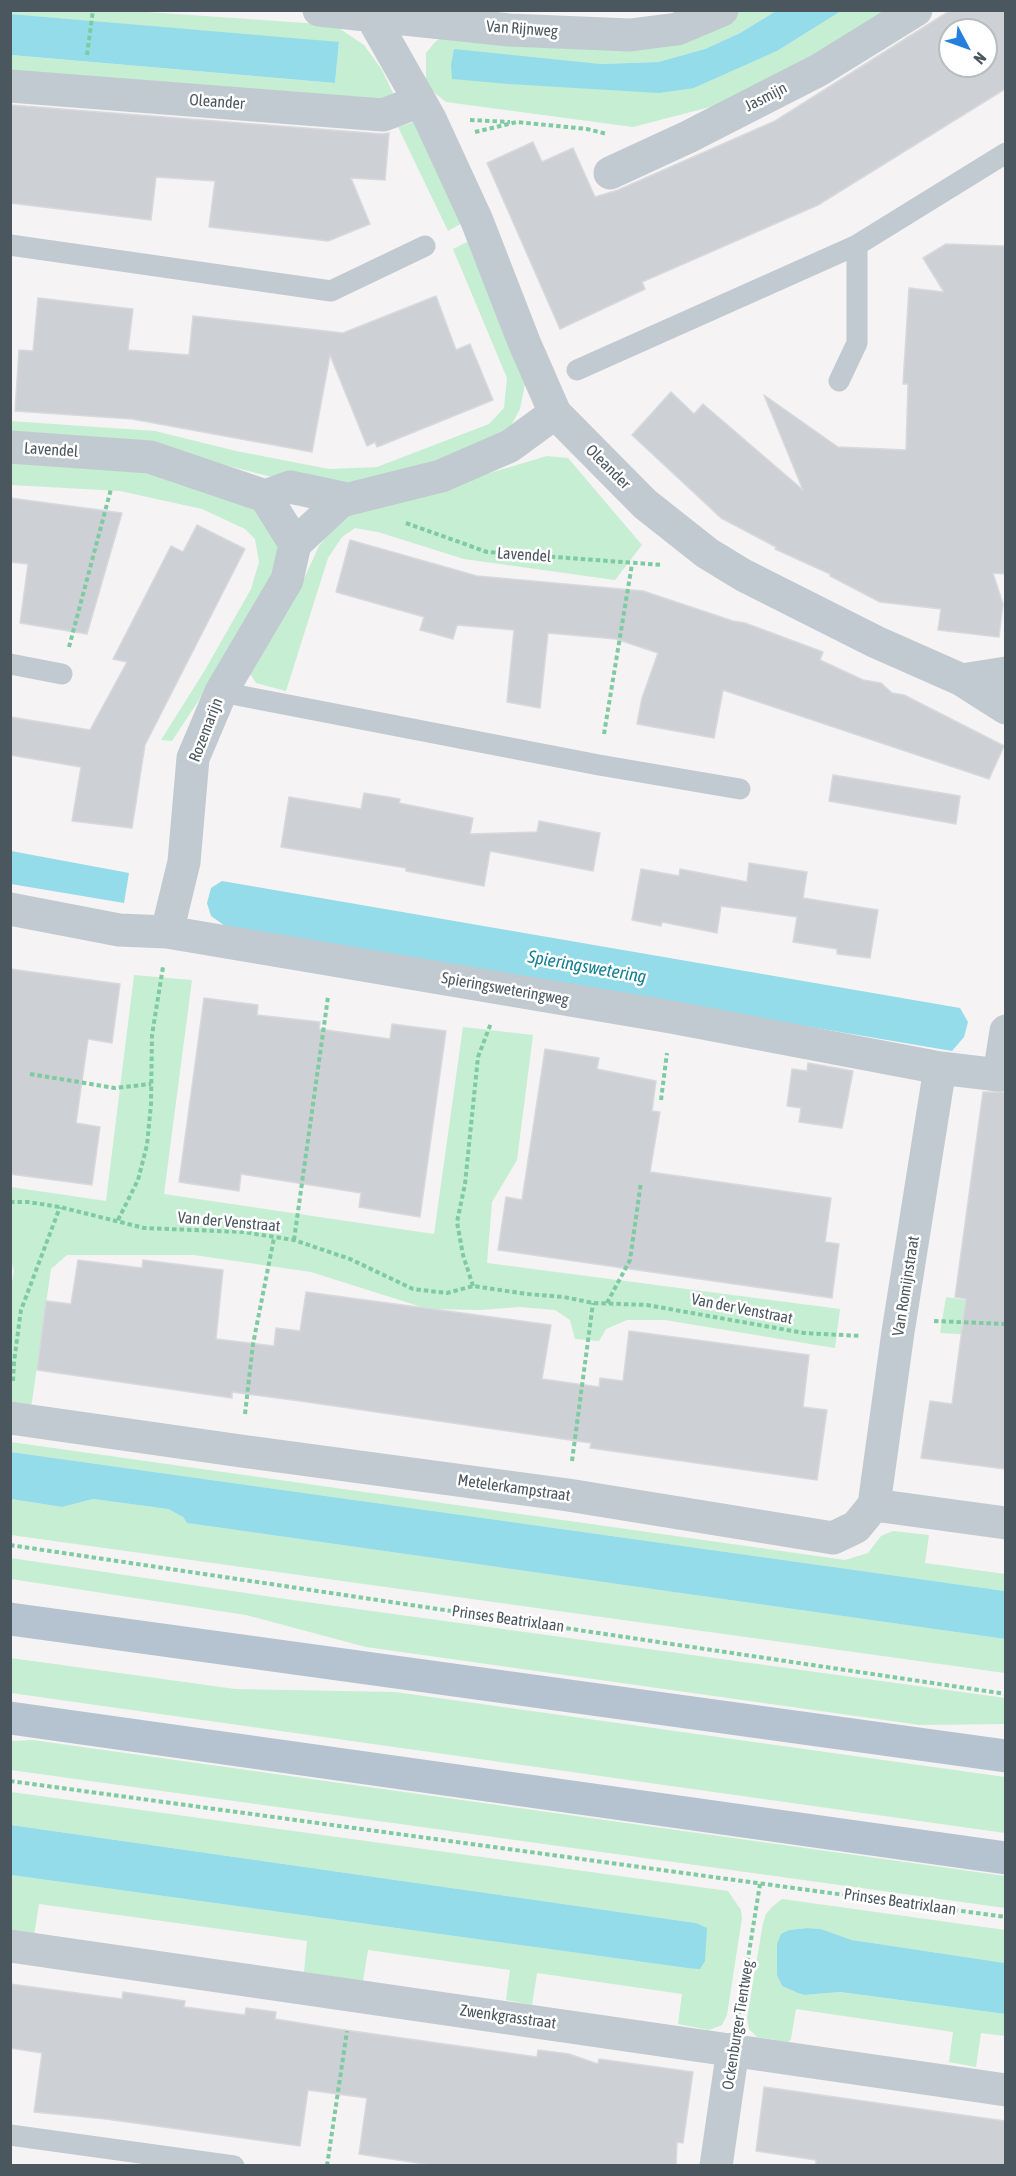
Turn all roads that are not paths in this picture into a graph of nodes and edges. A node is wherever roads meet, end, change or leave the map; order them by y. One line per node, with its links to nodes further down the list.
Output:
1 (319, 10): 4 (street, Van Rijnweg)
2 (722, 10): 4 (street, Van Rijnweg)
3 (916, 10): 8 (street, Jasmijn)
4 (370, 13): 6 (street, Oleander)
5 (10, 86): 6 (street, Oleander)
6 (420, 101): 14 (street, Oleander)
7 (1005, 153): 10 (lane)
8 (610, 173)
9 (10, 245): 11 (lane)
10 (857, 245): 12 (lane); 13 (lane)
11 (424, 246)
12 (577, 370)
13 (839, 381)
14 (555, 413): 17 (street); 22 (street, Oleander)
15 (10, 447): 16 (street, Lavendel)
16 (265, 496): 17 (street); 18 (street)
17 (347, 499): 18 (street)
18 (295, 544): 23 (street, Rozemarijn)
19 (10, 664): 21 (lane)
20 (1005, 673): 22 (street)
21 (62, 674)
22 (962, 680): 24 (street, Oleander)
23 (221, 692): 25 (lane); 27 (street, Rozemarijn)
24 (1005, 708)
25 (740, 789)
26 (10, 909): 27 (street, Spieringsweteringweg)
27 (167, 932): 29 (street, Spieringsweteringweg)
28 (1005, 1031): 29 (street, Spieringsweteringweg)
29 (940, 1068): 31 (street, Van Romijnstraat)
30 (11, 1418): 31 (street, Metelerkampstraat)
31 (874, 1505): 32 (street)
32 (1005, 1523)
33 (10, 1619): 35 (main road)
34 (10, 1718): 36 (main road)
35 (1005, 1756)
36 (1005, 1858)
37 (10, 1946): 38 (street, Zwenkgrasstraat)
38 (733, 2049): 39 (street, Zwenkgrasstraat); 42 (street, Ockenburger Tientweg)
39 (1005, 2090)
40 (10, 2135): 41 (lane)
41 (234, 2166)
42 (716, 2166)

